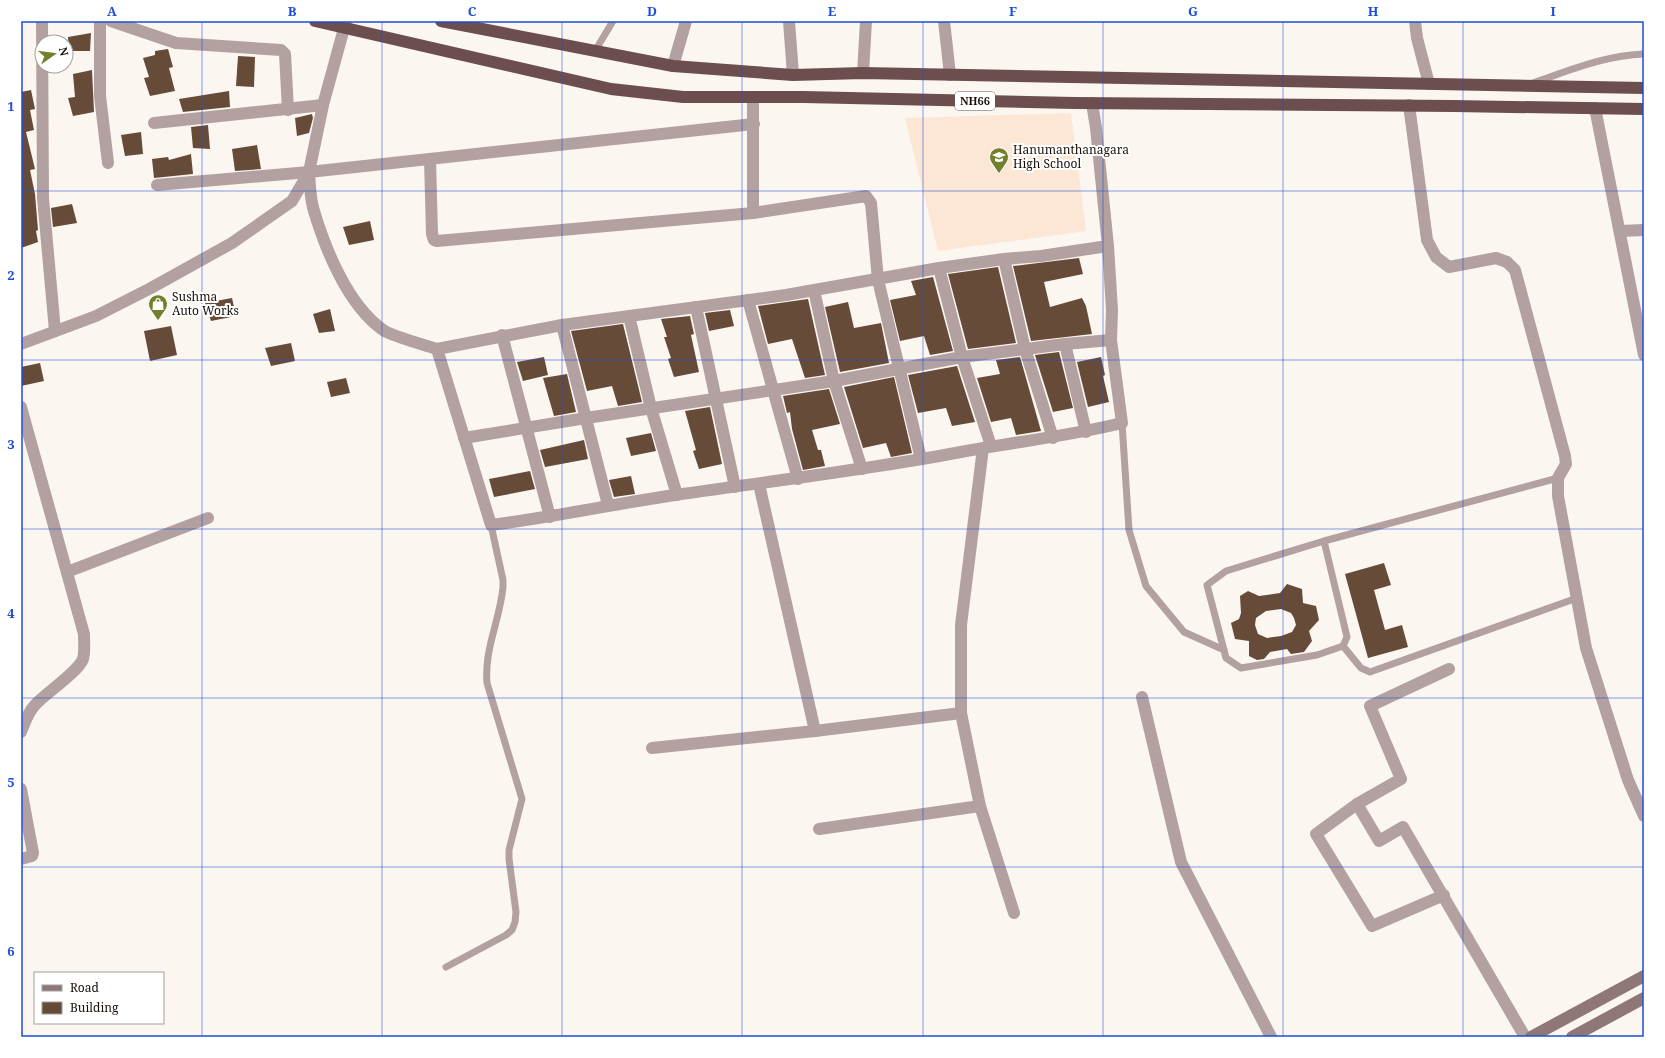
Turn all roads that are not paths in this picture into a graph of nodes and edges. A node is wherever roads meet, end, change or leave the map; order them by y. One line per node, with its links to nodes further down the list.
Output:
1 (42, 21): 47 (street)
2 (100, 21): 32 (street)
3 (111, 21): 28 (street)
4 (315, 21): 12 (highway, NH66)
5 (441, 21): 13 (highway, NH66)
6 (613, 21): 13 (lane)
7 (686, 21): 15 (street)
8 (789, 21): 17 (street)
9 (866, 21): 16 (street)
10 (944, 21): 18 (street)
11 (1415, 21): 19 (street)
12 (345, 24): 22 (highway, NH66); 24 (street)
13 (595, 51): 15 (highway, NH66)
14 (1644, 54): 20 (lane)
15 (673, 66): 17 (highway, NH66)
16 (863, 73): 17 (highway, NH66); 18 (highway, NH66)
17 (793, 75)
18 (950, 75): 19 (highway, NH66)
19 (1429, 84): 20 (highway, NH66)
20 (1523, 86): 21 (highway, NH66)
21 (1644, 88)
22 (754, 97): 23 (highway, NH66); 30 (street)
23 (1092, 103): 25 (highway, NH66); 38 (street)
24 (323, 105): 28 (street); 33 (street)
25 (1409, 105): 26 (highway, NH66); 71 (street)
26 (1595, 108): 27 (highway, NH66); 37 (street)
27 (1643, 109)
28 (288, 110): 29 (street)
29 (154, 123)
30 (754, 124): 31 (street); 35 (street)
31 (430, 159): 33 (street); 35 (street)
32 (108, 163)
33 (309, 172): 34 (street); 47 (street); 52 (street)
34 (157, 185)
35 (754, 213): 41 (street)
36 (1644, 230): 37 (street)
37 (1620, 231): 54 (street)
38 (1108, 246): 39 (street); 49 (street)
39 (1004, 259): 40 (street); 53 (street)
40 (939, 268): 41 (street); 55 (street)
41 (878, 280): 42 (street); 56 (street)
42 (814, 290): 43 (street); 57 (street)
43 (748, 300): 44 (street); 58 (street)
44 (696, 307): 45 (street); 59 (street)
45 (630, 316): 46 (street); 61 (street)
46 (562, 325): 48 (street); 62 (street)
47 (55, 331): 50 (street)
48 (502, 335): 52 (street); 64 (street)
49 (1111, 340): 51 (street); 63 (street)
50 (21, 344)
51 (1065, 344): 53 (street); 65 (street)
52 (437, 349): 66 (street)
53 (1025, 349): 55 (street); 67 (street)
54 (1644, 355)
55 (962, 357): 56 (street); 68 (street)
56 (900, 368): 57 (street); 69 (street)
57 (834, 380): 58 (street); 70 (street)
58 (772, 389): 59 (street); 72 (street)
59 (716, 398): 61 (street); 74 (street)
60 (21, 407): 81 (street)
61 (651, 408): 62 (street); 75 (street)
62 (586, 418): 64 (street); 76 (street)
63 (1122, 423): 65 (street); 84 (lane)
64 (527, 427): 66 (street); 77 (street)
65 (1086, 432): 67 (street)
66 (464, 438): 79 (street)
67 (1053, 438): 68 (street)
68 (987, 447): 69 (street); 87 (street)
69 (922, 459): 70 (street)
70 (862, 470): 72 (street)
71 (1558, 478): 80 (lane); 82 (street)
72 (798, 479): 73 (street)
73 (759, 484): 74 (street); 88 (street)
74 (735, 487): 75 (street)
75 (677, 495): 76 (street)
76 (608, 505): 77 (street)
77 (550, 517): 79 (street)
78 (208, 518): 81 (street)
79 (492, 526): 99 (lane)
80 (1324, 541): 83 (lane); 84 (lane)
81 (67, 572): 89 (street)
82 (1577, 598): 83 (lane); 94 (street)
83 (1343, 646): 84 (lane)
84 (1224, 650)
85 (1449, 668): 92 (street)
86 (1142, 697): 102 (street)
87 (961, 713): 88 (street); 93 (street)
88 (815, 731): 90 (street)
89 (21, 732)
90 (652, 748)
91 (21, 789): 96 (street)
92 (1357, 804): 97 (street); 97 (street)
93 (980, 806): 95 (street); 98 (street)
94 (1644, 816)
95 (819, 829)
96 (21, 859)
97 (1444, 895): 103 (street)
98 (1014, 913)
99 (446, 967)
100 (1644, 976): 104 (main road)
101 (1644, 998): 105 (main road)
102 (1271, 1037)
103 (1525, 1037)
104 (1531, 1037)
105 (1572, 1037)

